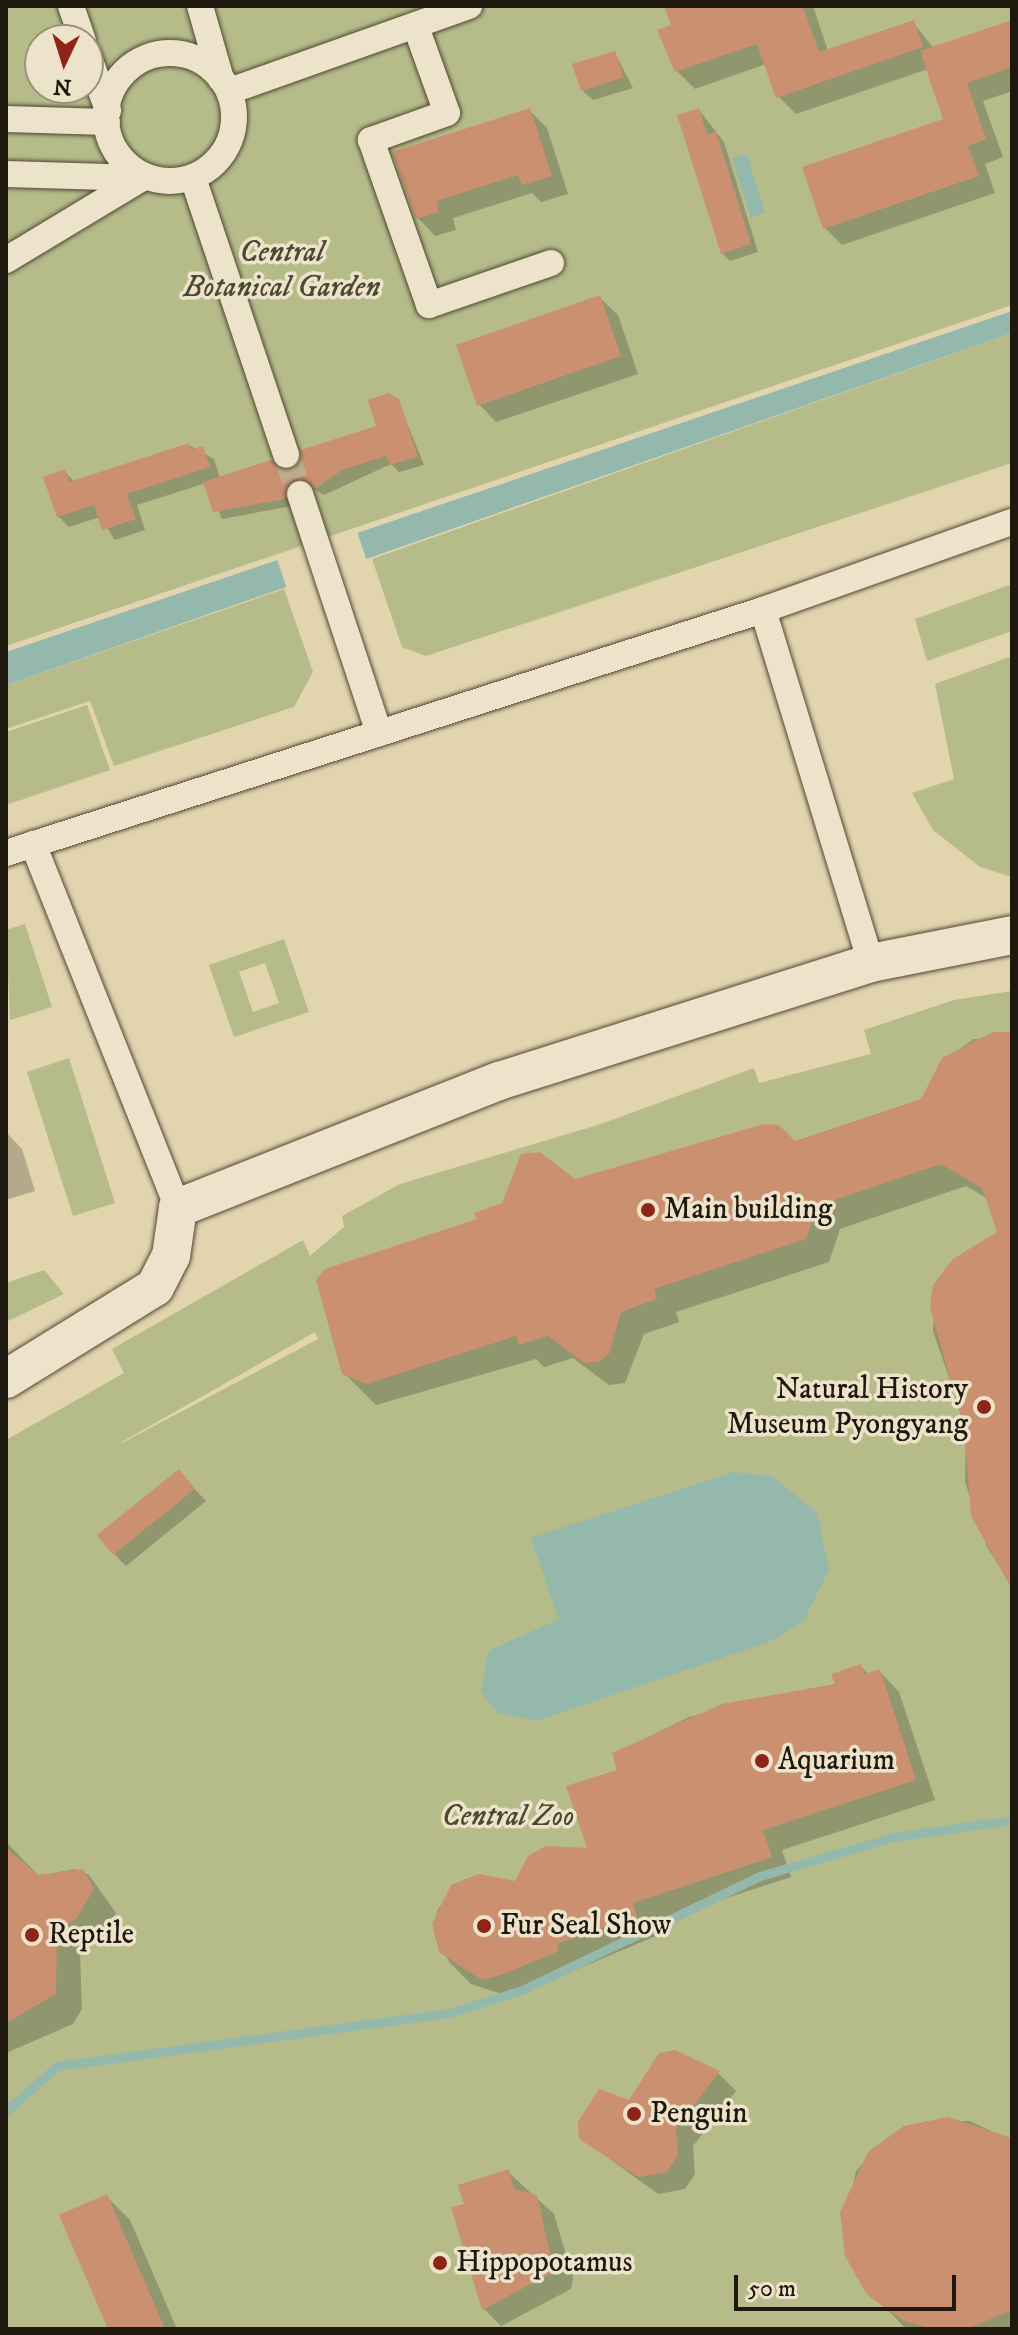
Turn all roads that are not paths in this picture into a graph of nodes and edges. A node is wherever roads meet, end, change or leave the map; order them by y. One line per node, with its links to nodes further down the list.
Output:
1 (200, 6): 4 (street)
2 (469, 6): 3 (street)
3 (416, 27): 4 (street); 12 (street)
4 (225, 85): 6 (street); 10 (street)
5 (104, 104): 6 (street)
6 (108, 116): 7 (street); 9 (street)
7 (6, 119)
8 (6, 174): 9 (street)
9 (142, 178): 10 (street); 11 (street)
10 (193, 178): 13 (street)
11 (6, 260)
12 (551, 263)
13 (286, 455)
14 (300, 494): 17 (street)
15 (1012, 522): 16 (street)
16 (763, 610): 17 (street); 21 (street)
17 (379, 733): 18 (street)
18 (33, 844): 19 (street); 22 (street)
19 (6, 853)
20 (1012, 935): 21 (street)
21 (871, 963): 22 (street)
22 (178, 1208): 23 (street)
23 (6, 1379)

